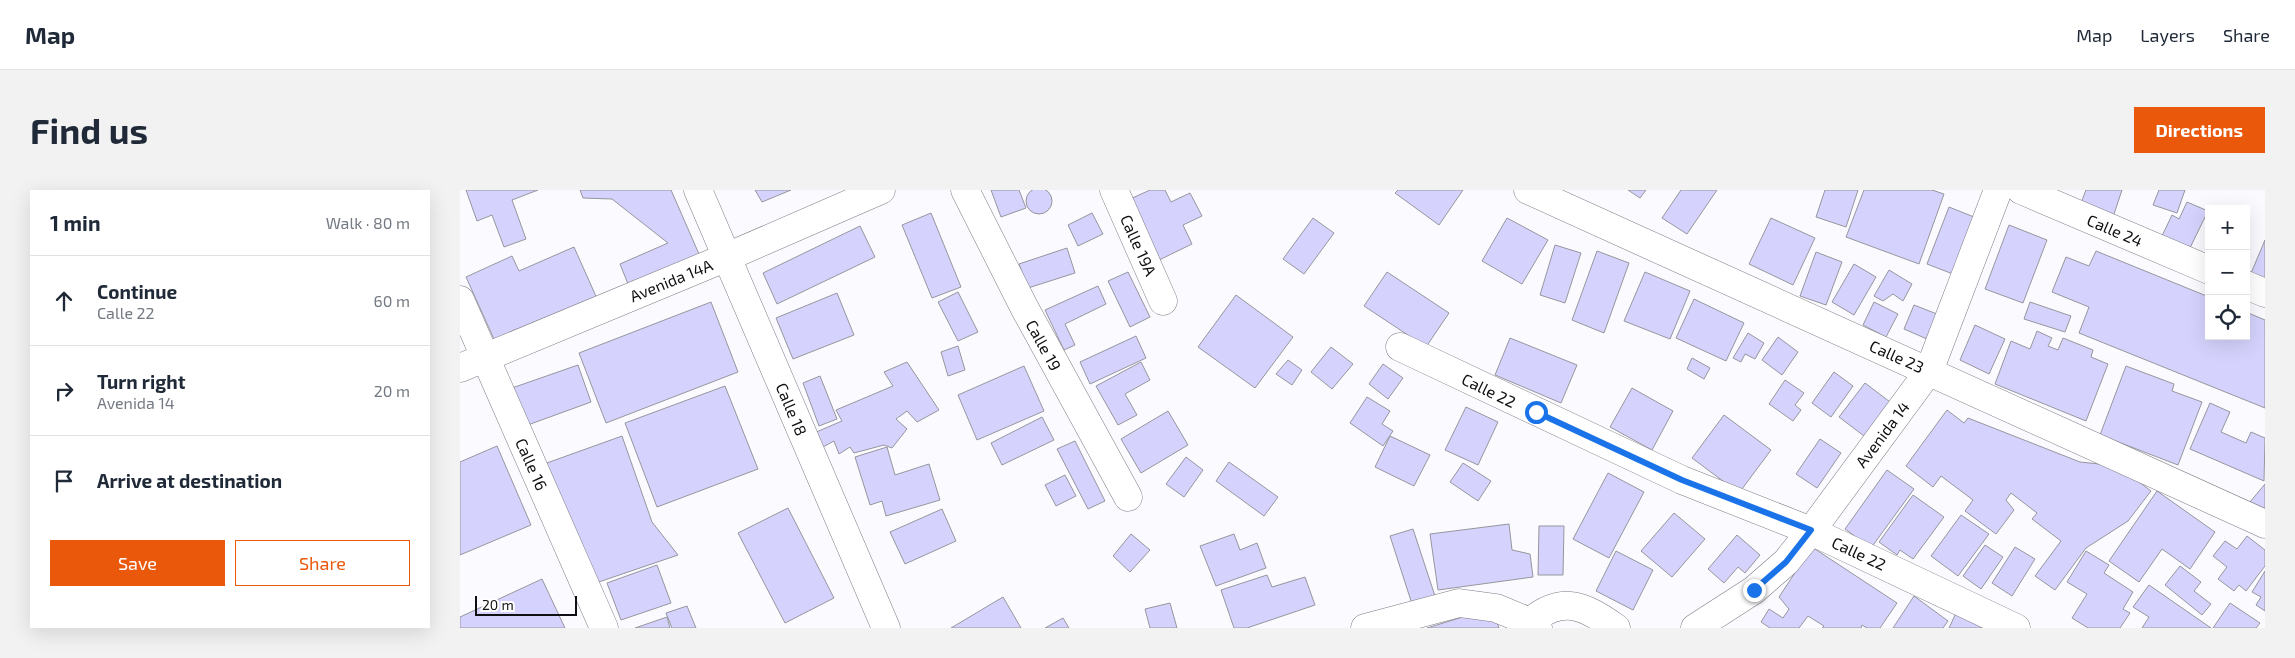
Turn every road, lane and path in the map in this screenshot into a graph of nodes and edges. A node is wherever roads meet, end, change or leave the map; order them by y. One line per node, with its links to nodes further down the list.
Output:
1 (698, 190): 8 (street, Calle 18)
2 (881, 190): 8 (street, Avenida 14A)
3 (965, 190): 18 (street, Calle 19)
4 (1114, 190): 13 (street, Calle 19A)
5 (1528, 190): 17 (street, Calle 23)
6 (1998, 190): 17 (street, Avenida 14)
7 (2021, 190): 9 (street, Calle 24)
8 (727, 257): 15 (street, Avenida 14A); 23 (street, Calle 18)
9 (2205, 268)
10 (2250, 287): 11 (street)
11 (2265, 293)
12 (460, 300): 15 (street, Calle 16)
13 (1163, 301)
14 (1400, 347): 20 (street, Calle 22)
15 (485, 357): 16 (street, Avenida 14A); 22 (street, Calle 16)
16 (460, 368)
17 (1929, 371): 19 (street, Calle 23); 20 (street, Avenida 14)
18 (1128, 498)
19 (2265, 524)
20 (1811, 530): 26 (street, Avenida 14); 27 (street, Calle 22)
21 (1534, 625): 24 (street); 25 (street)
22 (604, 628)
23 (886, 628)
24 (1365, 628)
25 (1616, 628)
26 (1696, 628)
27 (2016, 628)

